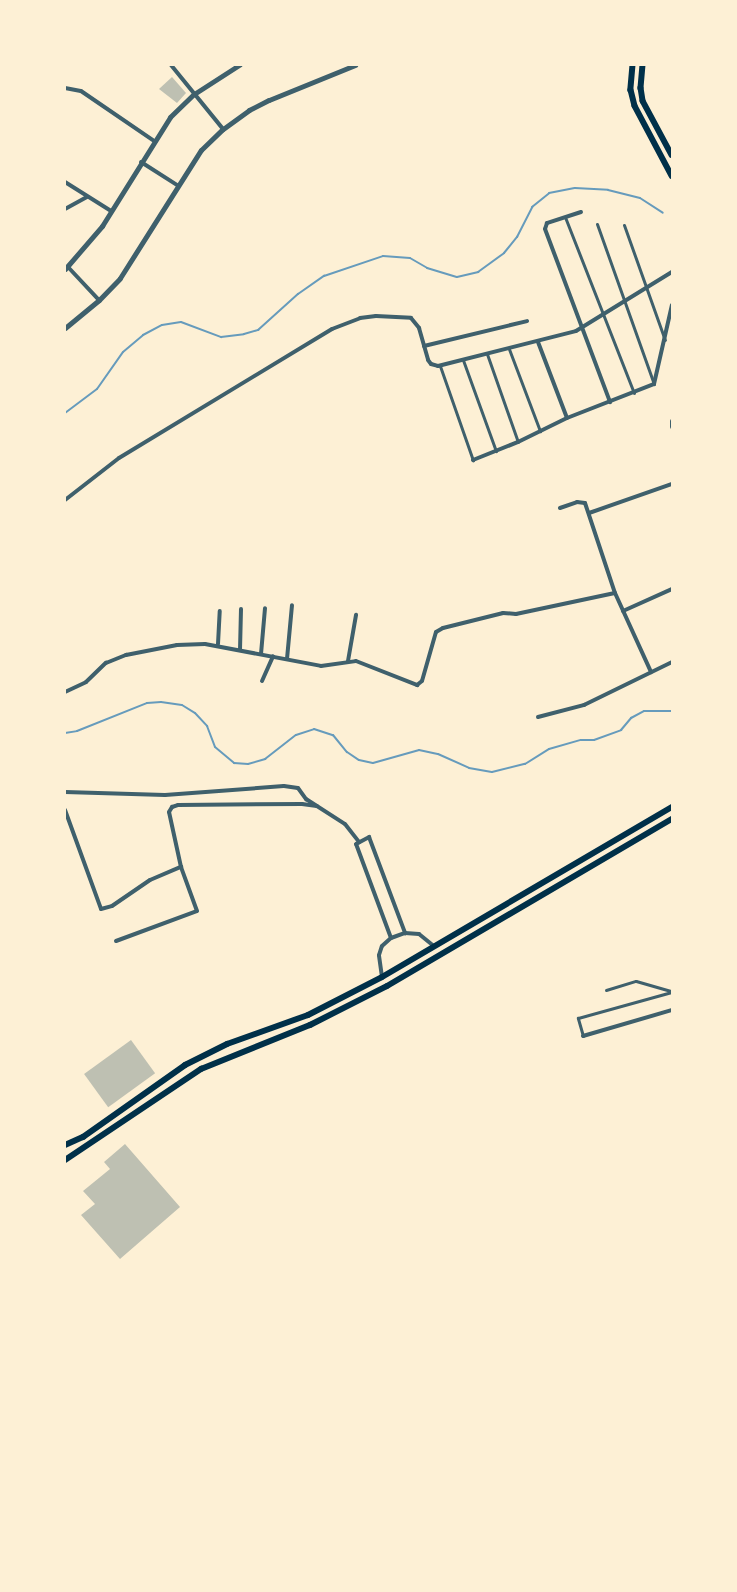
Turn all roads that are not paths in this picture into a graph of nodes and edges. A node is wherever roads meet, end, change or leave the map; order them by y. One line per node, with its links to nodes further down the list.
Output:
1 (171, 65): 7 (street)
2 (239, 65): 7 (street)
3 (355, 65): 8 (street)
4 (633, 65): 12 (main road)
5 (643, 65): 10 (main road)
6 (65, 88): 9 (street)
7 (194, 94): 8 (street); 9 (street)
8 (223, 129): 14 (street)
9 (154, 142): 11 (street)
10 (672, 155)
11 (141, 162): 14 (street); 17 (street)
12 (672, 176)
13 (65, 182): 15 (street)
14 (177, 185): 25 (street)
15 (87, 197): 16 (street); 17 (street)
16 (65, 209)
17 (111, 211): 22 (street)
18 (581, 212): 19 (street)
19 (565, 217): 28 (street); 31 (street)
20 (597, 224): 26 (street)
21 (624, 225): 24 (street)
22 (66, 268): 25 (street)
23 (672, 274): 24 (street)
24 (645, 289): 26 (street); 32 (street)
25 (99, 300): 30 (street)
26 (625, 302): 28 (street); 39 (street)
27 (672, 305): 32 (street)
28 (605, 315): 31 (street); 40 (street)
29 (527, 321): 34 (street)
30 (65, 328)
31 (583, 328): 33 (street); 41 (street)
32 (665, 340): 39 (street)
33 (538, 342): 35 (street); 42 (street)
34 (424, 346): 38 (street); 50 (street)
35 (509, 349): 36 (street); 45 (street)
36 (486, 354): 37 (street); 46 (street)
37 (463, 360): 38 (street); 47 (street)
38 (440, 366): 48 (street)
39 (654, 384): 40 (street)
40 (634, 394): 41 (street)
41 (610, 402): 42 (street)
42 (567, 418): 45 (street)
43 (672, 422): 44 (street)
44 (672, 427)
45 (540, 431): 46 (street)
46 (518, 442): 47 (street)
47 (496, 451): 48 (street)
48 (473, 460)
49 (672, 484): 52 (street)
50 (65, 500)
51 (560, 508): 52 (street)
52 (589, 513): 54 (street)
53 (672, 589): 59 (street)
54 (615, 593): 59 (street); 66 (street)
55 (292, 605): 65 (street)
56 (265, 608): 63 (street)
57 (241, 609): 62 (street)
58 (220, 611): 61 (street)
59 (623, 611): 68 (street)
60 (356, 615): 66 (street)
61 (218, 644): 62 (street); 70 (street)
62 (240, 650): 63 (street)
63 (261, 654): 64 (street)
64 (272, 656): 65 (street); 69 (street)
65 (287, 659): 66 (street)
66 (348, 661)
67 (672, 662): 68 (street)
68 (651, 672): 71 (street)
69 (262, 682)
70 (65, 692)
71 (538, 717)
72 (65, 792): 73 (street)
73 (317, 806): 77 (street); 78 (street)
74 (672, 807): 82 (main road)
75 (65, 810): 78 (street)
76 (672, 819): 89 (main road)
77 (360, 842): 79 (street); 80 (street)
78 (181, 867): 81 (street)
79 (405, 933): 80 (street); 82 (street)
80 (391, 938): 83 (street)
81 (116, 941)
82 (434, 946): 83 (main road)
83 (382, 977): 88 (main road)
84 (606, 990): 85 (street)
85 (672, 991): 87 (street)
86 (672, 1010): 87 (street)
87 (582, 1036)
88 (65, 1145)
89 (65, 1160)

